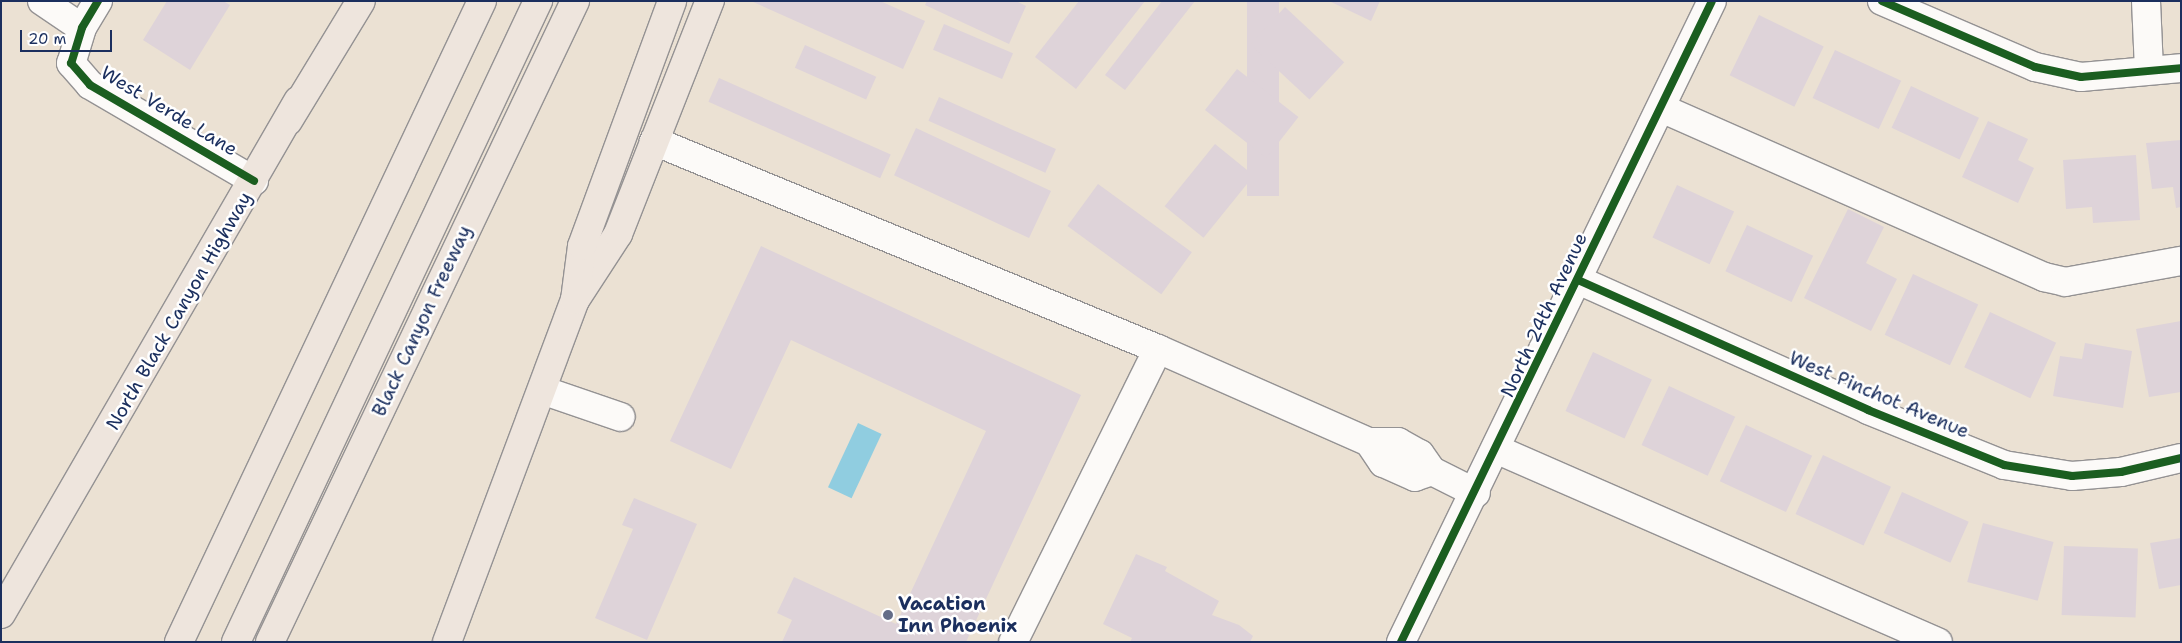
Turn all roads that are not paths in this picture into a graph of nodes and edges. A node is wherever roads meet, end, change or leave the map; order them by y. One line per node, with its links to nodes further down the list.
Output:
1 (42, 1): 13 (street)
2 (98, 1): 13 (street)
3 (345, 1): 17 (main road, North Black Canyon Highway)
4 (361, 1): 17 (main road)
5 (482, 1): 30 (main road)
6 (538, 1): 31 (main road)
7 (575, 1): 32 (main road, Black Canyon Freeway)
8 (672, 1): 22 (main road)
9 (710, 1): 18 (main road)
10 (1712, 1): 16 (street, North 24th Avenue)
11 (1882, 1): 15 (street)
12 (2146, 1): 15 (street)
13 (82, 28): 19 (street, West Verde Lane)
14 (2181, 68): 15 (street)
15 (2149, 70)
16 (1661, 108): 20 (street); 21 (street, North 24th Avenue)
17 (288, 121): 19 (main road, North Black Canyon Highway)
18 (654, 141): 22 (main road); 23 (street)
19 (254, 181): 29 (main road, North Black Canyon Highway)
20 (2181, 261)
21 (1578, 280): 26 (street, North 24th Avenue); 27 (street, West Pinchot Avenue)
22 (575, 300): 24 (main road)
23 (1158, 349): 28 (street); 34 (street)
24 (542, 390): 25 (street); 33 (main road)
25 (621, 417)
26 (1498, 450): 28 (street, North 24th Avenue); 36 (street)
27 (2181, 458)
28 (1476, 493): 35 (street, North 24th Avenue)
29 (1, 614)
30 (179, 642)
31 (236, 642)
32 (270, 642)
33 (447, 642)
34 (1013, 642)
35 (1401, 642)
36 (1938, 642)

